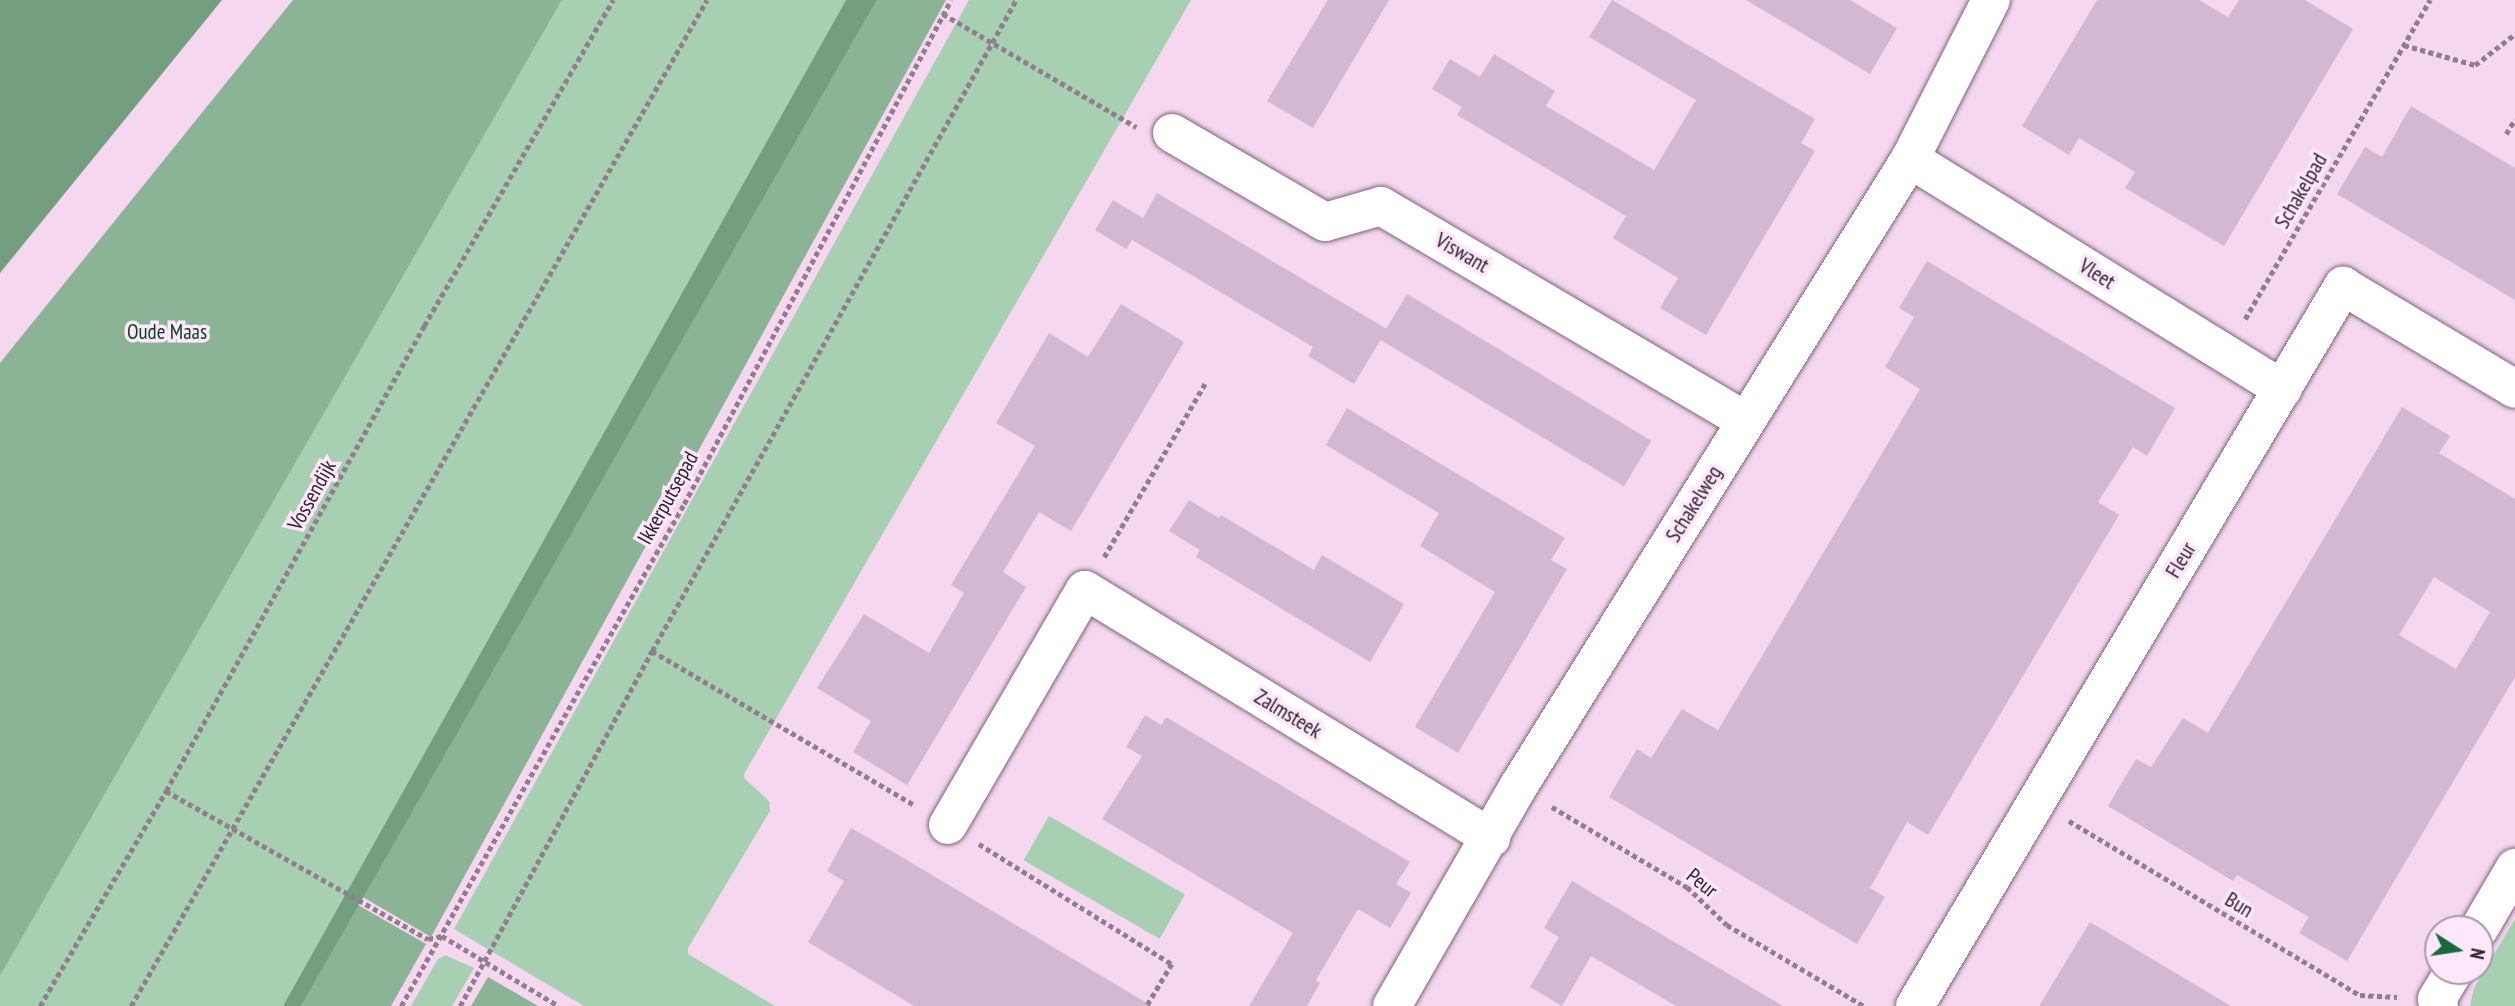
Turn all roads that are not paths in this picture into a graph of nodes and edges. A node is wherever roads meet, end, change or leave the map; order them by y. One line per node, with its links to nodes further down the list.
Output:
1 (1991, 0): 3 (street, Schakelweg)
2 (1172, 133): 6 (street, Viswant)
3 (1910, 159): 4 (street, Vleet); 6 (street, Schakelweg)
4 (2283, 389): 5 (street, Fleur); 12 (street, Fleur)
5 (2515, 389)
6 (1745, 421): 8 (street, Schakelweg)
7 (948, 825): 8 (street, Zalmsteek)
8 (1491, 838): 11 (street, Schakelweg)
9 (2515, 868): 10 (street)
10 (2487, 915)
11 (1392, 1006)
12 (1915, 1006)

